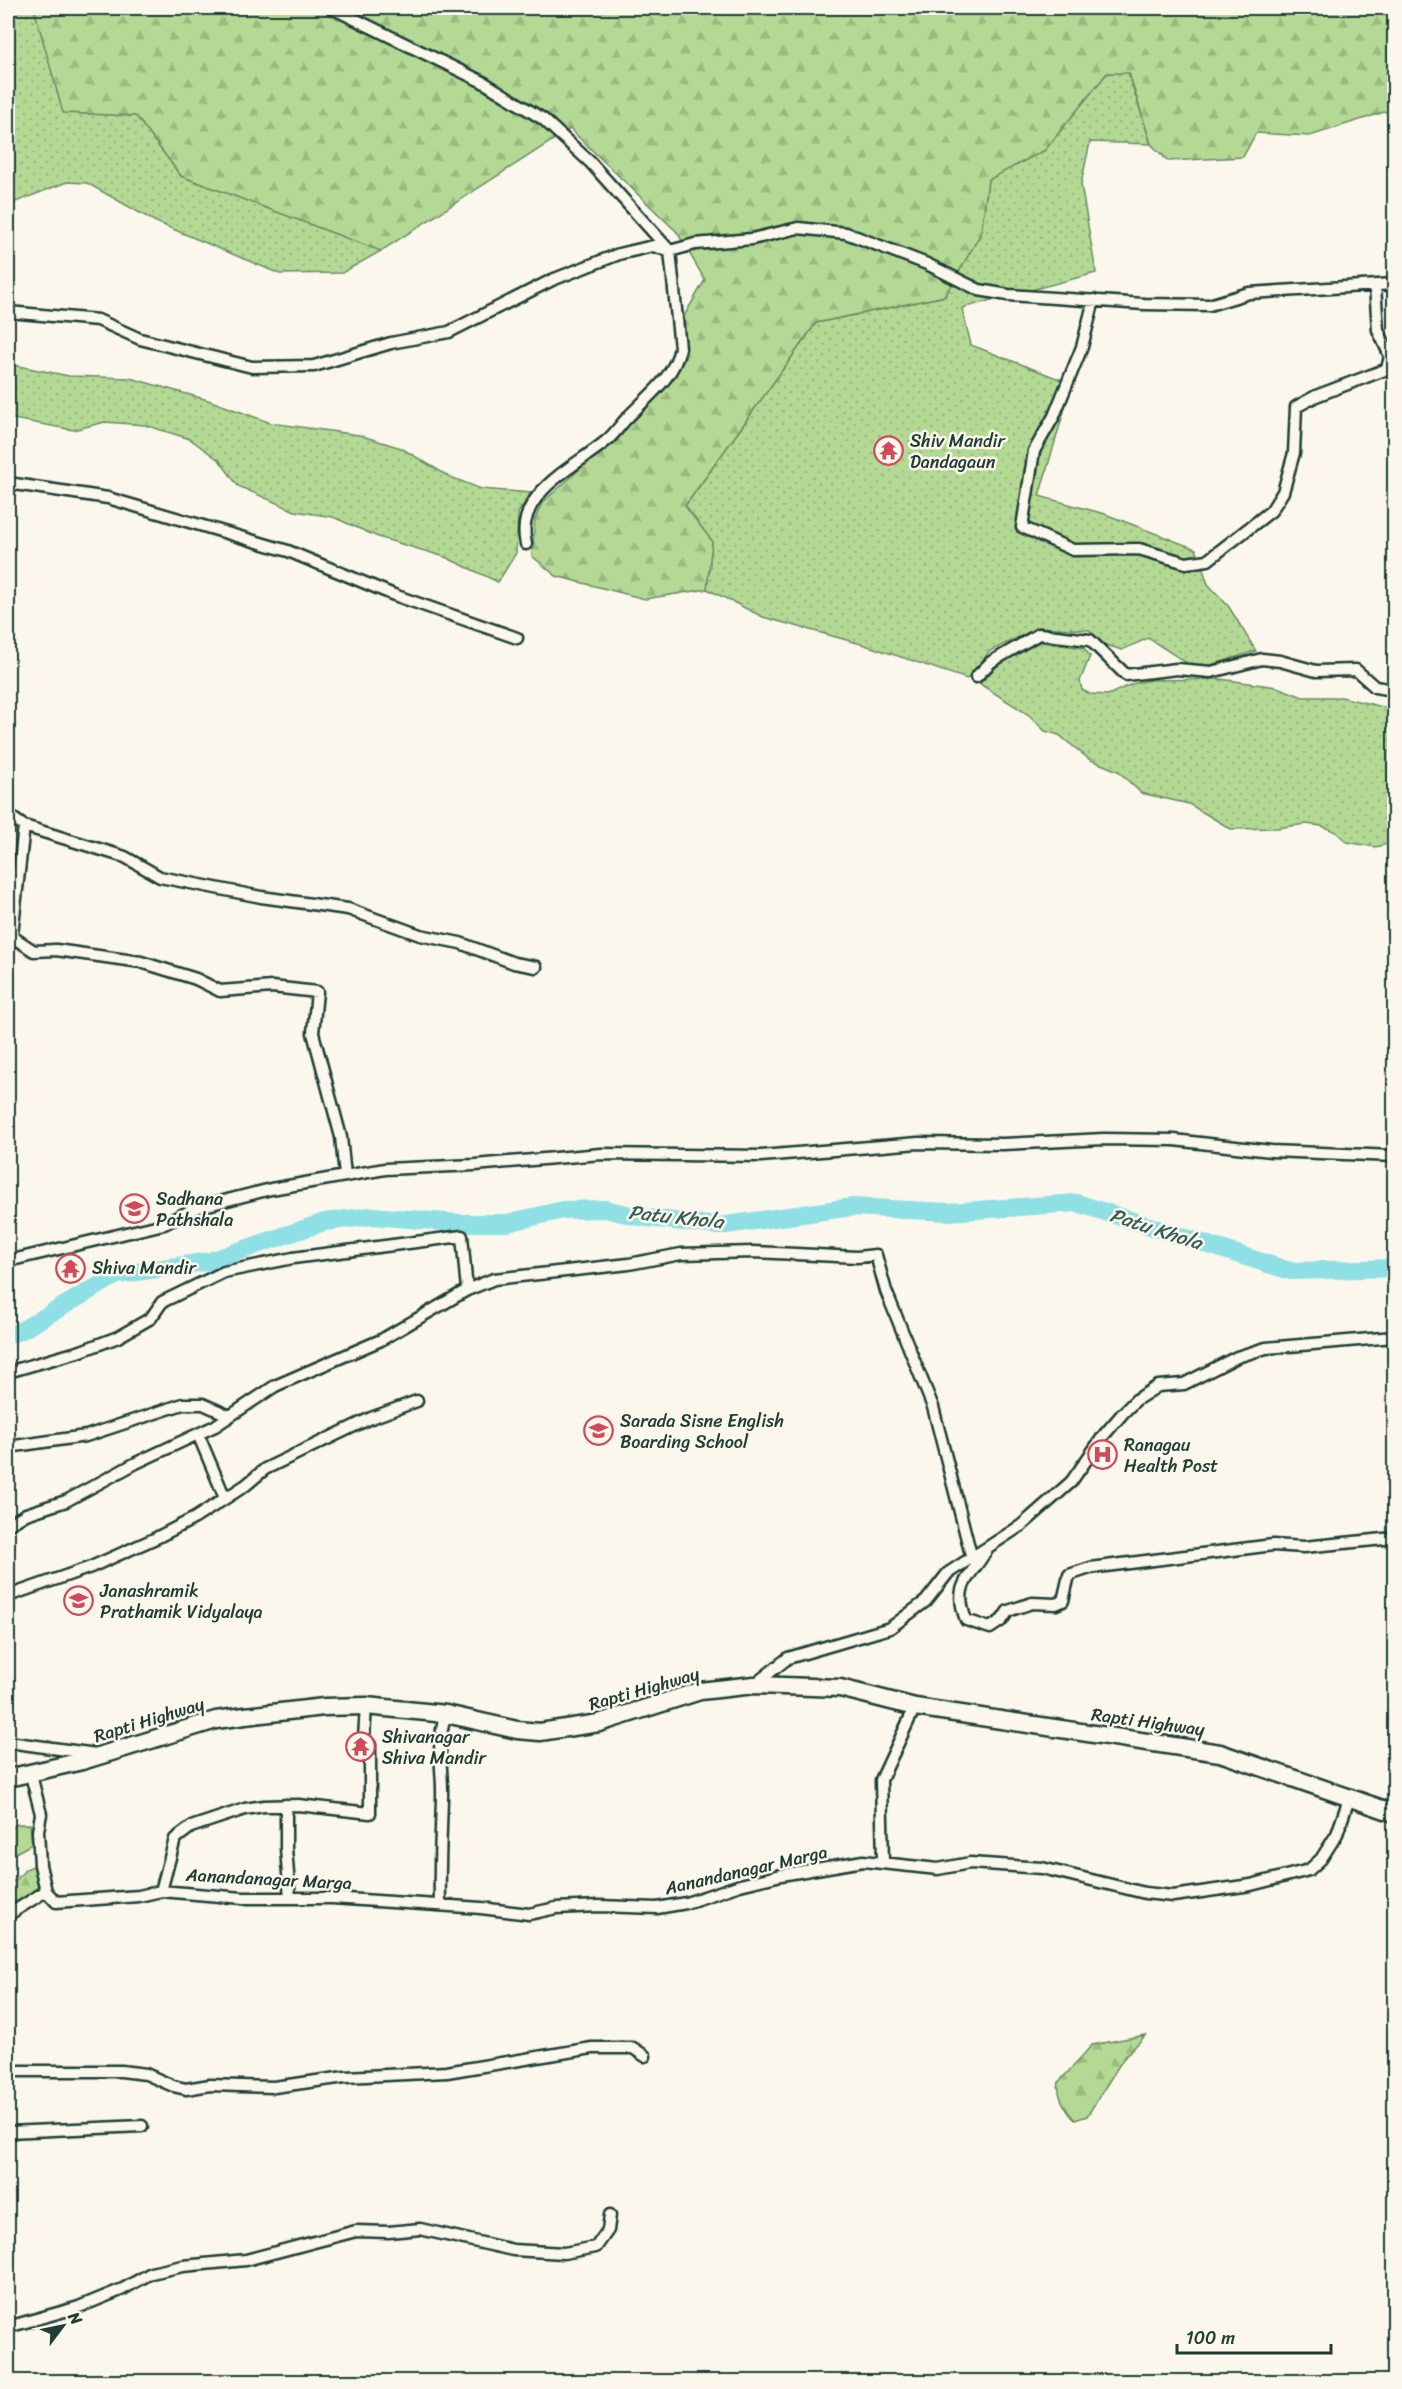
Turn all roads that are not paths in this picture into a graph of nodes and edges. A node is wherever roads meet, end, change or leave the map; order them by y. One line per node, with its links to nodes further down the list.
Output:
1 (332, 8): 2 (street)
2 (670, 251): 5 (street); 6 (street); 8 (street)
3 (1395, 284): 4 (street)
4 (1375, 286): 5 (street); 5 (street)
5 (1094, 300)
6 (8, 312)
7 (8, 483): 9 (street)
8 (526, 544)
9 (517, 638)
10 (976, 677): 11 (street)
11 (1395, 690)
12 (8, 815): 13 (street)
13 (24, 826): 14 (street); 15 (street)
14 (10, 934): 17 (street)
15 (536, 967)
16 (1395, 1156): 17 (street)
17 (345, 1175): 18 (street)
18 (8, 1261)
19 (467, 1290): 21 (street); 23 (street); 30 (street)
20 (1395, 1336): 29 (street)
21 (8, 1372)
22 (417, 1401): 26 (street)
23 (230, 1416): 24 (street); 25 (street)
24 (198, 1434): 26 (street); 27 (street)
25 (8, 1447)
26 (225, 1498): 31 (street)
27 (8, 1525)
28 (1395, 1538): 29 (street)
29 (987, 1548): 30 (street)
30 (971, 1555): 32 (street)
31 (8, 1596)
32 (754, 1685): 34 (main road, Rapti Highway); 35 (main road, Rapti Highway)
33 (366, 1706): 35 (main road, Rapti Highway); 37 (main road, Rapti Highway); 41 (street)
34 (915, 1707): 40 (main road, Rapti Highway); 43 (street)
35 (446, 1714): 47 (street)
36 (8, 1742): 37 (street)
37 (100, 1755): 38 (main road, Rapti Highway)
38 (31, 1775): 39 (main road, Rapti Highway); 44 (street)
39 (8, 1778)
40 (1349, 1799): 42 (main road, Rapti Highway); 43 (street, Aanandanagar Marga)
41 (286, 1805): 45 (street); 46 (street)
42 (1395, 1813)
43 (883, 1861): 47 (street, Aanandanagar Marga)
44 (46, 1891): 45 (street, Aanandanagar Marga); 48 (street)
45 (161, 1891): 46 (street, Aanandanagar Marga)
46 (290, 1898): 47 (street, Aanandanagar Marga)
47 (440, 1905)
48 (8, 1915)
49 (645, 2056): 50 (street)
50 (8, 2071)
51 (142, 2127): 52 (street)
52 (8, 2132)
53 (610, 2215): 54 (street)
54 (8, 2327)

